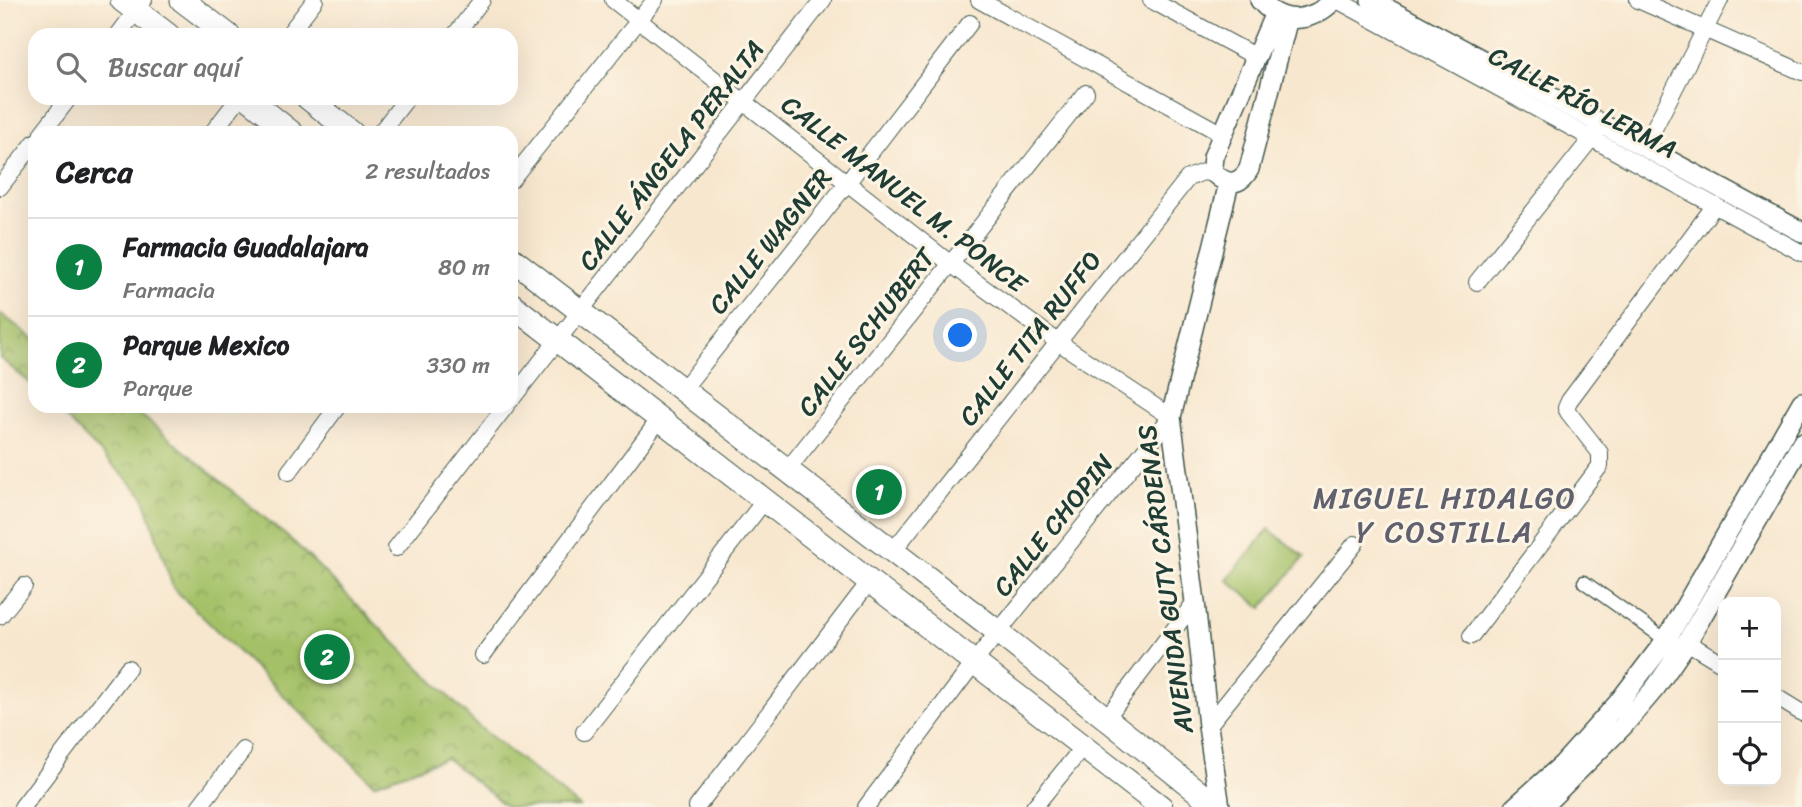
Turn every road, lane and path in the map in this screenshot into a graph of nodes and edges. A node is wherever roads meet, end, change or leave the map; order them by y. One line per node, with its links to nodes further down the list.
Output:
1 (182, 0): 19 (main road)
2 (315, 0): 20 (street)
3 (482, 0): 21 (street)
4 (613, 0): 15 (street, CALLE MANUEL M. PONCE)
5 (655, 0): 15 (street)
6 (822, 0): 26 (street, CALLE ÁNGELA PERALTA)
7 (979, 0): 38 (street)
8 (1151, 0): 23 (street)
9 (1336, 0): 14 (street); 37 (street, CALLE RÍO LERMA)
10 (1371, 0): 37 (street, CALLE RÍO LERMA)
11 (1638, 0): 22 (street)
12 (1720, 0): 22 (street)
13 (134, 3): 17 (street); 18 (main road)
14 (1275, 10): 23 (street, AVENIDA GUTY CÁRDENAS); 42 (street)
15 (639, 21): 26 (street, CALLE MANUEL M. PONCE); 41 (street)
16 (970, 23): 43 (street, CALLE WAGNER)
17 (121, 28)
18 (161, 28)
19 (219, 28)
20 (293, 28)
21 (460, 28)
22 (1705, 29): 24 (street); 39 (street)
23 (1256, 57): 38 (street, AVENIDA GUTY CÁRDENAS)
24 (1802, 72)
25 (1086, 93): 49 (street, CALLE SCHUBERT)
26 (743, 101): 43 (street, CALLE MANUEL M. PONCE); 52 (street, CALLE ÁNGELA PERALTA)
27 (64, 105): 32 (street)
28 (234, 105): 33 (street)
29 (257, 105): 34 (main road)
30 (317, 105): 35 (main road)
31 (402, 105): 36 (street)
32 (47, 126)
33 (217, 126)
34 (283, 126)
35 (343, 126)
36 (385, 126)
37 (1598, 131): 39 (street, CALLE RÍO LERMA); 45 (street, CALLE RÍO LERMA); 50 (street)
38 (1222, 134): 42 (street, AVENIDA GUTY CÁRDENAS)
39 (1645, 146): 46 (street, CALLE RÍO LERMA)
40 (28, 151): 44 (street)
41 (518, 171)
42 (1222, 179): 54 (street, CALLE TITA RUFFO); 60 (street, AVENIDA GUTY CÁRDENAS)
43 (848, 182): 49 (street, CALLE MANUEL M. PONCE); 55 (street, CALLE WAGNER)
44 (0, 187)
45 (1715, 205): 47 (street, CALLE RÍO LERMA); 75 (street)
46 (1802, 232)
47 (1802, 253)
48 (518, 263): 52 (main road)
49 (951, 264): 54 (street, CALLE MANUEL M. PONCE); 64 (street, CALLE SCHUBERT)
50 (1477, 282)
51 (518, 309): 53 (main road)
52 (580, 312): 53 (street, CALLE ÁNGELA PERALTA); 55 (main road)
53 (558, 340): 56 (street, CALLE ÁNGELA PERALTA); 61 (main road)
54 (1058, 342): 60 (street, CALLE MANUEL M. PONCE); 68 (street, CALLE TITA RUFFO)
55 (684, 388): 64 (main road)
56 (518, 391)
57 (1802, 402): 76 (street)
58 (333, 413): 63 (street)
59 (501, 413): 67 (street)
60 (1171, 417): 72 (street, AVENIDA GUTY CÁRDENAS); 74 (street, CALLE CHOPIN)
61 (659, 420): 65 (main road); 78 (street)
62 (1802, 443): 77 (street)
63 (289, 472)
64 (793, 473): 65 (main road); 68 (main road)
65 (769, 503): 69 (main road); 86 (street)
66 (1354, 544): 85 (street)
67 (396, 548)
68 (894, 551): 74 (main road)
69 (870, 581): 80 (main road); 91 (street)
70 (1584, 582): 76 (street)
71 (24, 586): 73 (street)
72 (1195, 601): 84 (street); 85 (street, AVENIDA GUTY CÁRDENAS)
73 (0, 617)
74 (999, 632): 80 (street, CALLE CHOPIN); 84 (main road)
75 (1471, 636)
76 (1666, 639): 96 (street)
77 (1687, 642): 79 (street); 97 (street)
78 (483, 655)
79 (1718, 661)
80 (974, 662): 87 (main road); 92 (street, CALLE CHOPIN)
81 (128, 668): 89 (street)
82 (1781, 700): 83 (street)
83 (1802, 713)
84 (1107, 718): 95 (main road)
85 (1208, 726): 95 (street, AVENIDA GUTY CÁRDENAS)
86 (583, 732)
87 (1084, 746): 93 (street); 94 (main road)
88 (243, 750): 90 (street)
89 (22, 807)
90 (199, 807)
91 (697, 807)
92 (866, 807)
93 (1034, 807)
94 (1161, 807)
95 (1219, 807)
96 (1515, 807)
97 (1542, 807)

